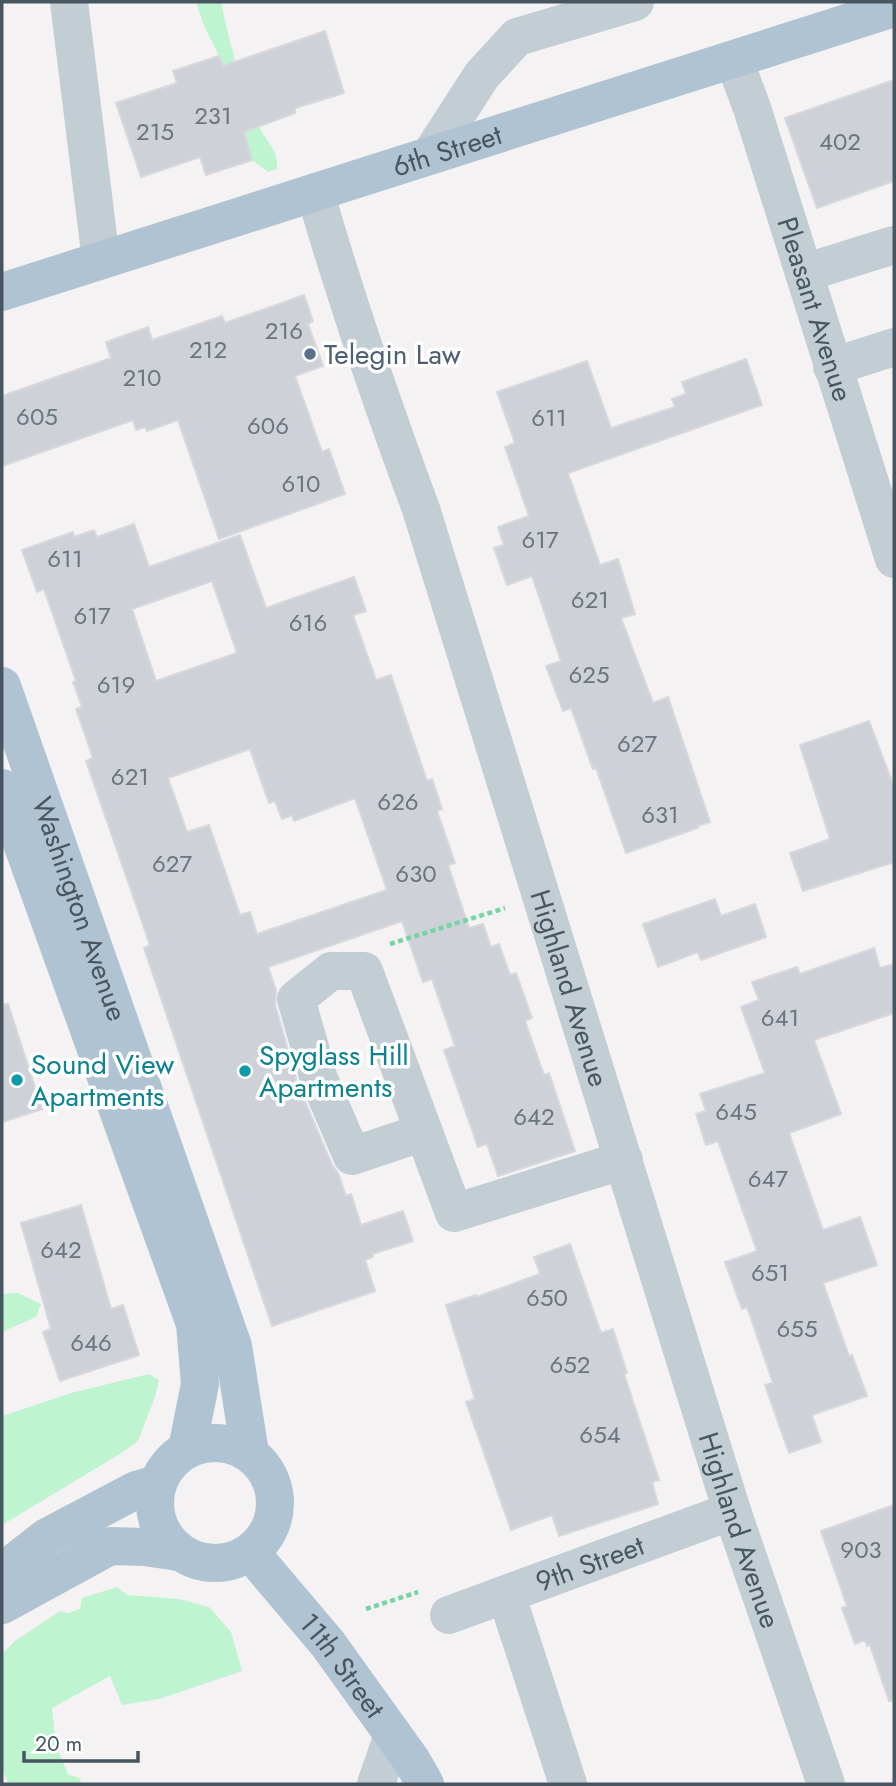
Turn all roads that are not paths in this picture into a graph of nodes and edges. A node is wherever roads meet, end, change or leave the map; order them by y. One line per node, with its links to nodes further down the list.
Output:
1 (69, 2): 8 (street)
2 (635, 2): 5 (street)
3 (894, 8): 4 (main road, 6th Street)
4 (734, 60): 5 (main road, 6th Street); 9 (street, Pleasant Avenue)
5 (431, 154): 6 (main road, 6th Street)
6 (315, 192): 8 (main road, 6th Street); 17 (street, Highland Avenue)
7 (894, 245): 9 (street)
8 (101, 260): 10 (main road, 6th Street)
9 (804, 272): 12 (street, Pleasant Avenue)
10 (2, 292)
11 (894, 347): 12 (street)
12 (832, 367): 13 (street, Pleasant Avenue)
13 (894, 559)
14 (2, 686): 19 (main road, Washington Avenue)
15 (2, 788): 18 (main road, Washington Avenue)
16 (424, 1132): 16 (street); 17 (street)
17 (624, 1160): 21 (street, Highland Avenue)
18 (187, 1449): 19 (main road); 20 (main road)
19 (250, 1453): 23 (main road)
20 (157, 1484): 22 (main road); 24 (main road)
21 (732, 1511): 25 (street, 9th Street); 32 (street, Highland Avenue)
22 (178, 1552): 23 (main road); 27 (main road)
23 (251, 1553): 28 (main road, 11th Street)
24 (2, 1572)
25 (506, 1594): 26 (street, 9th Street); 31 (street)
26 (436, 1602)
27 (2, 1605)
28 (393, 1735): 29 (street); 30 (main road, 11th Street)
29 (376, 1784)
30 (425, 1784)
31 (568, 1784)
32 (826, 1784)

